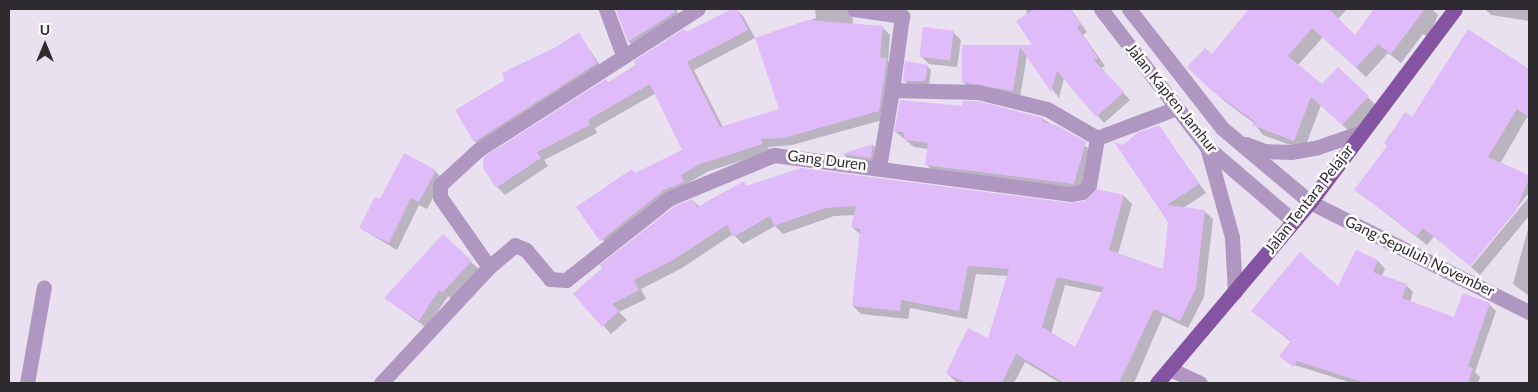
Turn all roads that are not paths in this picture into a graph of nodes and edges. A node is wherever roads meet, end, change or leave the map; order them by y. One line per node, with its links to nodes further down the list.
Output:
1 (606, 9): 7 (street)
2 (698, 9): 7 (street)
3 (854, 9): 8 (street)
4 (1101, 9): 9 (street, Jalan Kapten Jamhur)
5 (1129, 9): 10 (street, Jalan Kapten Jamhur)
6 (1455, 9): 11 (main road, Jalan Tentara Pelajar)
7 (623, 55): 17 (street)
8 (892, 90): 12 (street); 14 (street)
9 (1177, 108): 12 (street); 13 (street, Jalan Kapten Jamhur)
10 (1222, 128): 11 (street); 15 (street, Jalan Kapten Jamhur)
11 (1362, 132): 15 (main road, Jalan Tentara Pelajar)
12 (1097, 138): 14 (street, Gang Duren)
13 (1207, 147): 16 (street, Jalan Kapten Jamhur); 19 (street)
14 (879, 166): 17 (street, Gang Duren)
15 (1310, 202): 16 (main road, Jalan Tentara Pelajar); 20 (street, Gang Sepuluh November)
16 (1293, 221): 19 (main road, Jalan Tentara Pelajar)
17 (489, 267): 23 (street, Gang Duren)
18 (44, 287): 22 (street)
19 (1235, 292): 21 (main road, Jalan Tentara Pelajar)
20 (1529, 312)
21 (1170, 369): 24 (main road, Jalan Tentara Pelajar); 25 (street)
22 (27, 383)
23 (382, 383)
24 (1157, 383)
25 (1200, 383)

